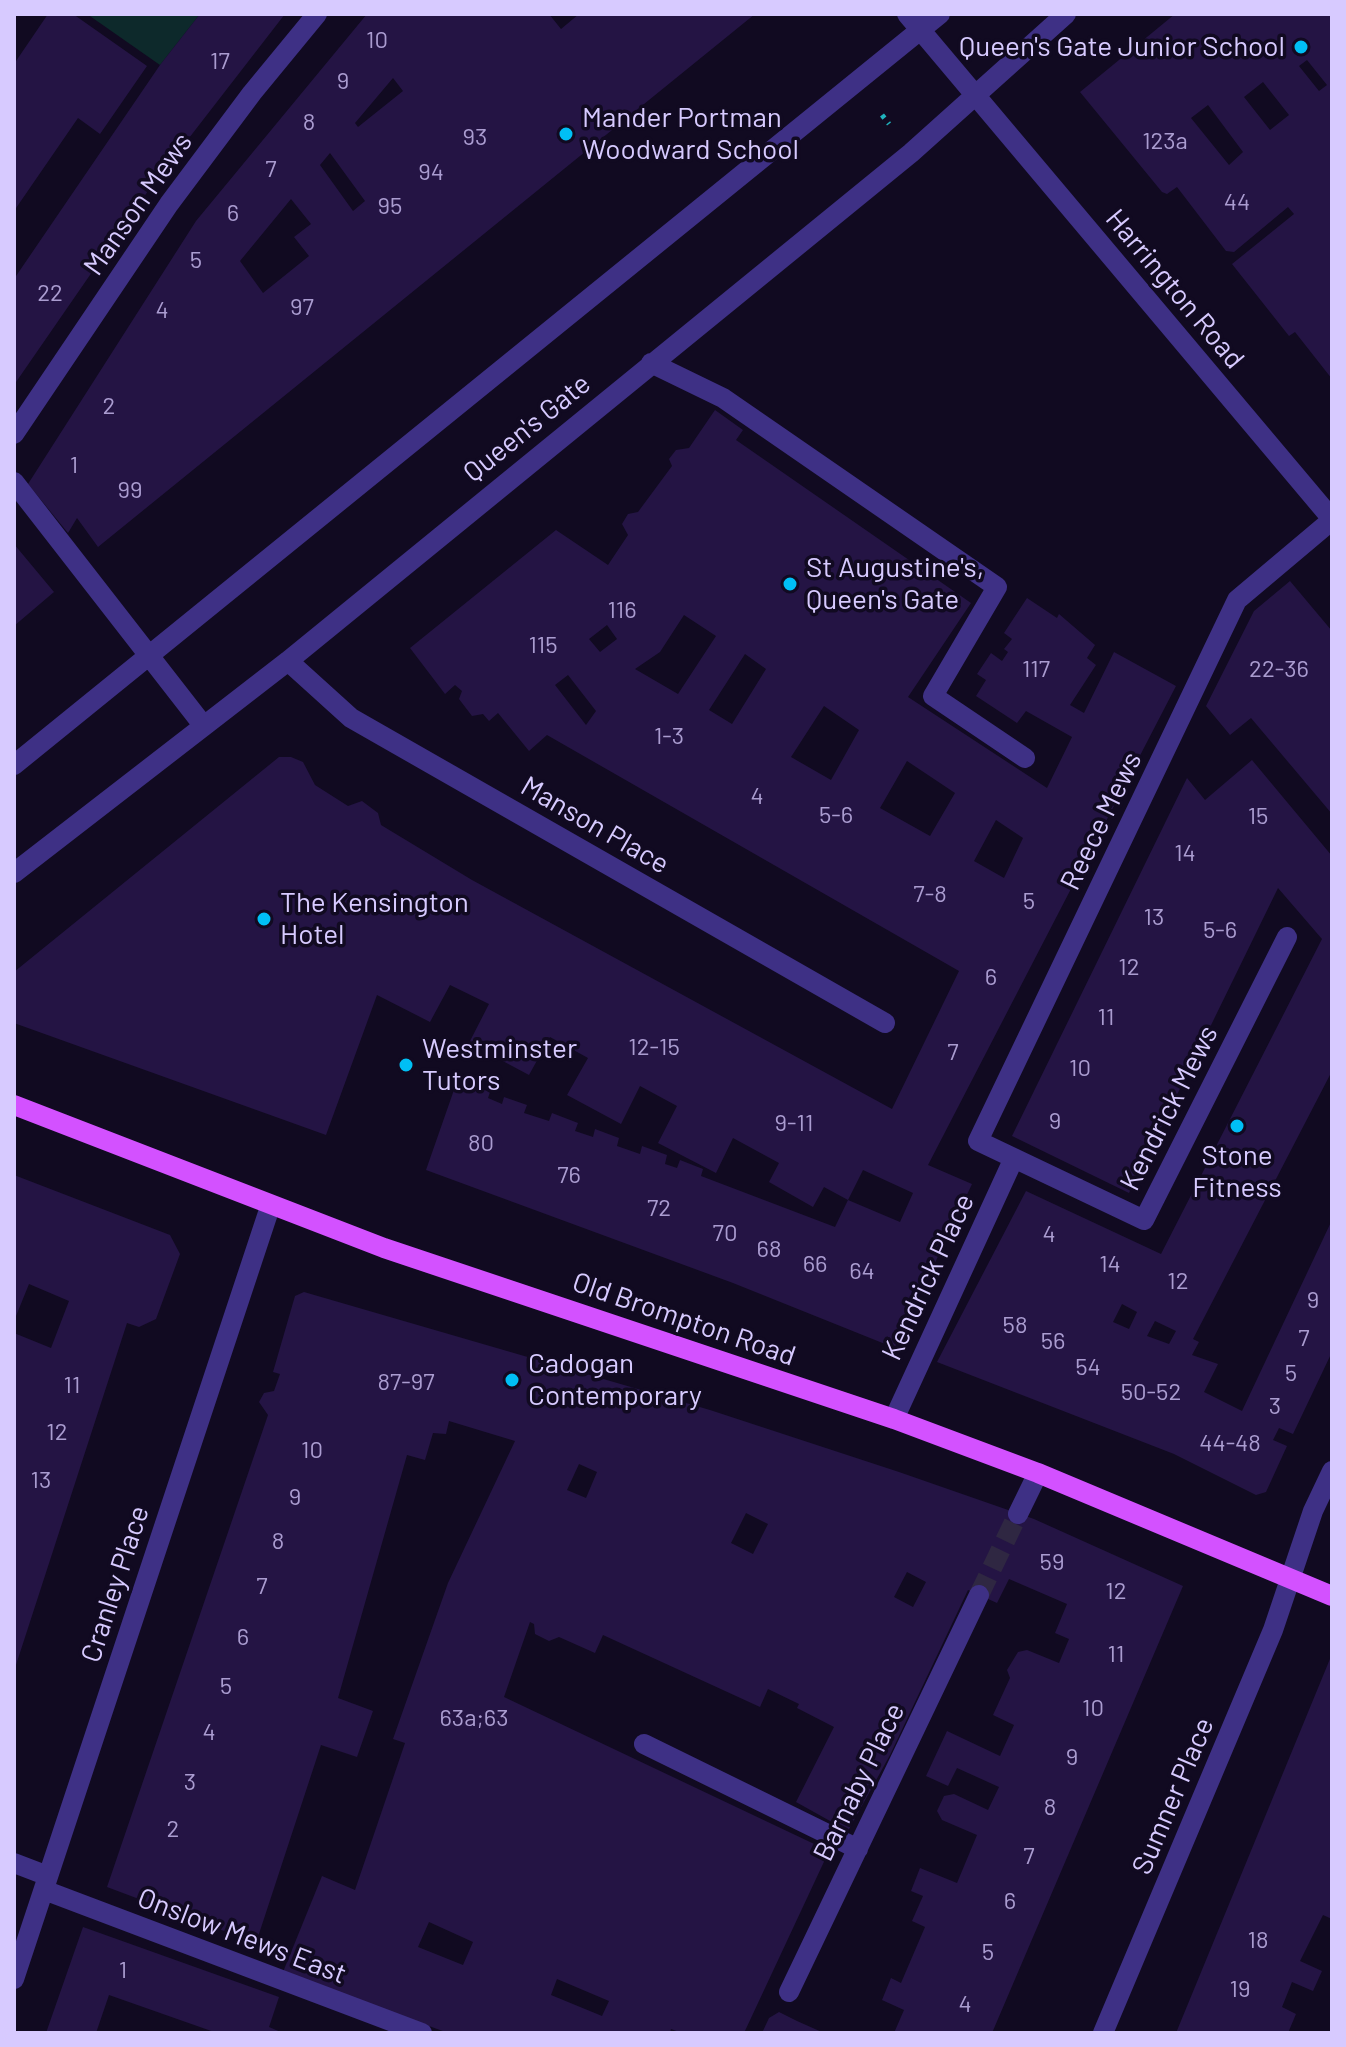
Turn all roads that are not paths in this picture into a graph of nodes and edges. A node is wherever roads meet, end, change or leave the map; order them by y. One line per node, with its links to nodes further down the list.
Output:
1 (317, 14): 8 (street, Manson Mews)
2 (907, 14): 5 (street, Harrington Road)
3 (940, 14): 5 (street, Queen's Gate)
4 (1066, 14): 6 (street, Queen's Gate)
5 (921, 30): 6 (street, Harrington Road); 11 (street, Queen's Gate)
6 (974, 96): 7 (street, Queen's Gate); 10 (street, Harrington Road)
7 (651, 363): 12 (street, Queen's Gate); 14 (street)
8 (14, 434)
9 (14, 482): 11 (street)
10 (1332, 520): 20 (street, Reece Mews)
11 (151, 657): 13 (street); 15 (street, Queen's Gate)
12 (288, 661): 13 (street, Queen's Gate); 18 (street, Manson Place)
13 (203, 725): 16 (street, Queen's Gate)
14 (1025, 758)
15 (14, 765)
16 (14, 873)
17 (1287, 937): 20 (street, Kendrick Mews)
18 (885, 1023)
19 (14, 1105): 21 (main road, Old Brompton Road)
20 (1014, 1158): 22 (street, Kendrick Place)
21 (270, 1207): 22 (main road, Old Brompton Road); 32 (street, Cranley Place)
22 (894, 1419): 24 (main road, Old Brompton Road)
23 (1332, 1471): 26 (street, Sumner Place)
24 (1038, 1473): 25 (street); 26 (main road, Old Brompton Road)
25 (1018, 1514)
26 (1290, 1578): 28 (main road, Old Brompton Road); 36 (street, Sumner Place)
27 (979, 1595): 30 (street, Barnaby Place)
28 (1332, 1596)
29 (644, 1744): 30 (street)
30 (858, 1849): 34 (street, Barnaby Place)
31 (14, 1863): 32 (street, Onslow Mews East)
32 (46, 1883): 33 (street, Cranley Place); 35 (street, Onslow Mews East)
33 (14, 1979)
34 (789, 1992)
35 (422, 2033)
36 (1103, 2033)

